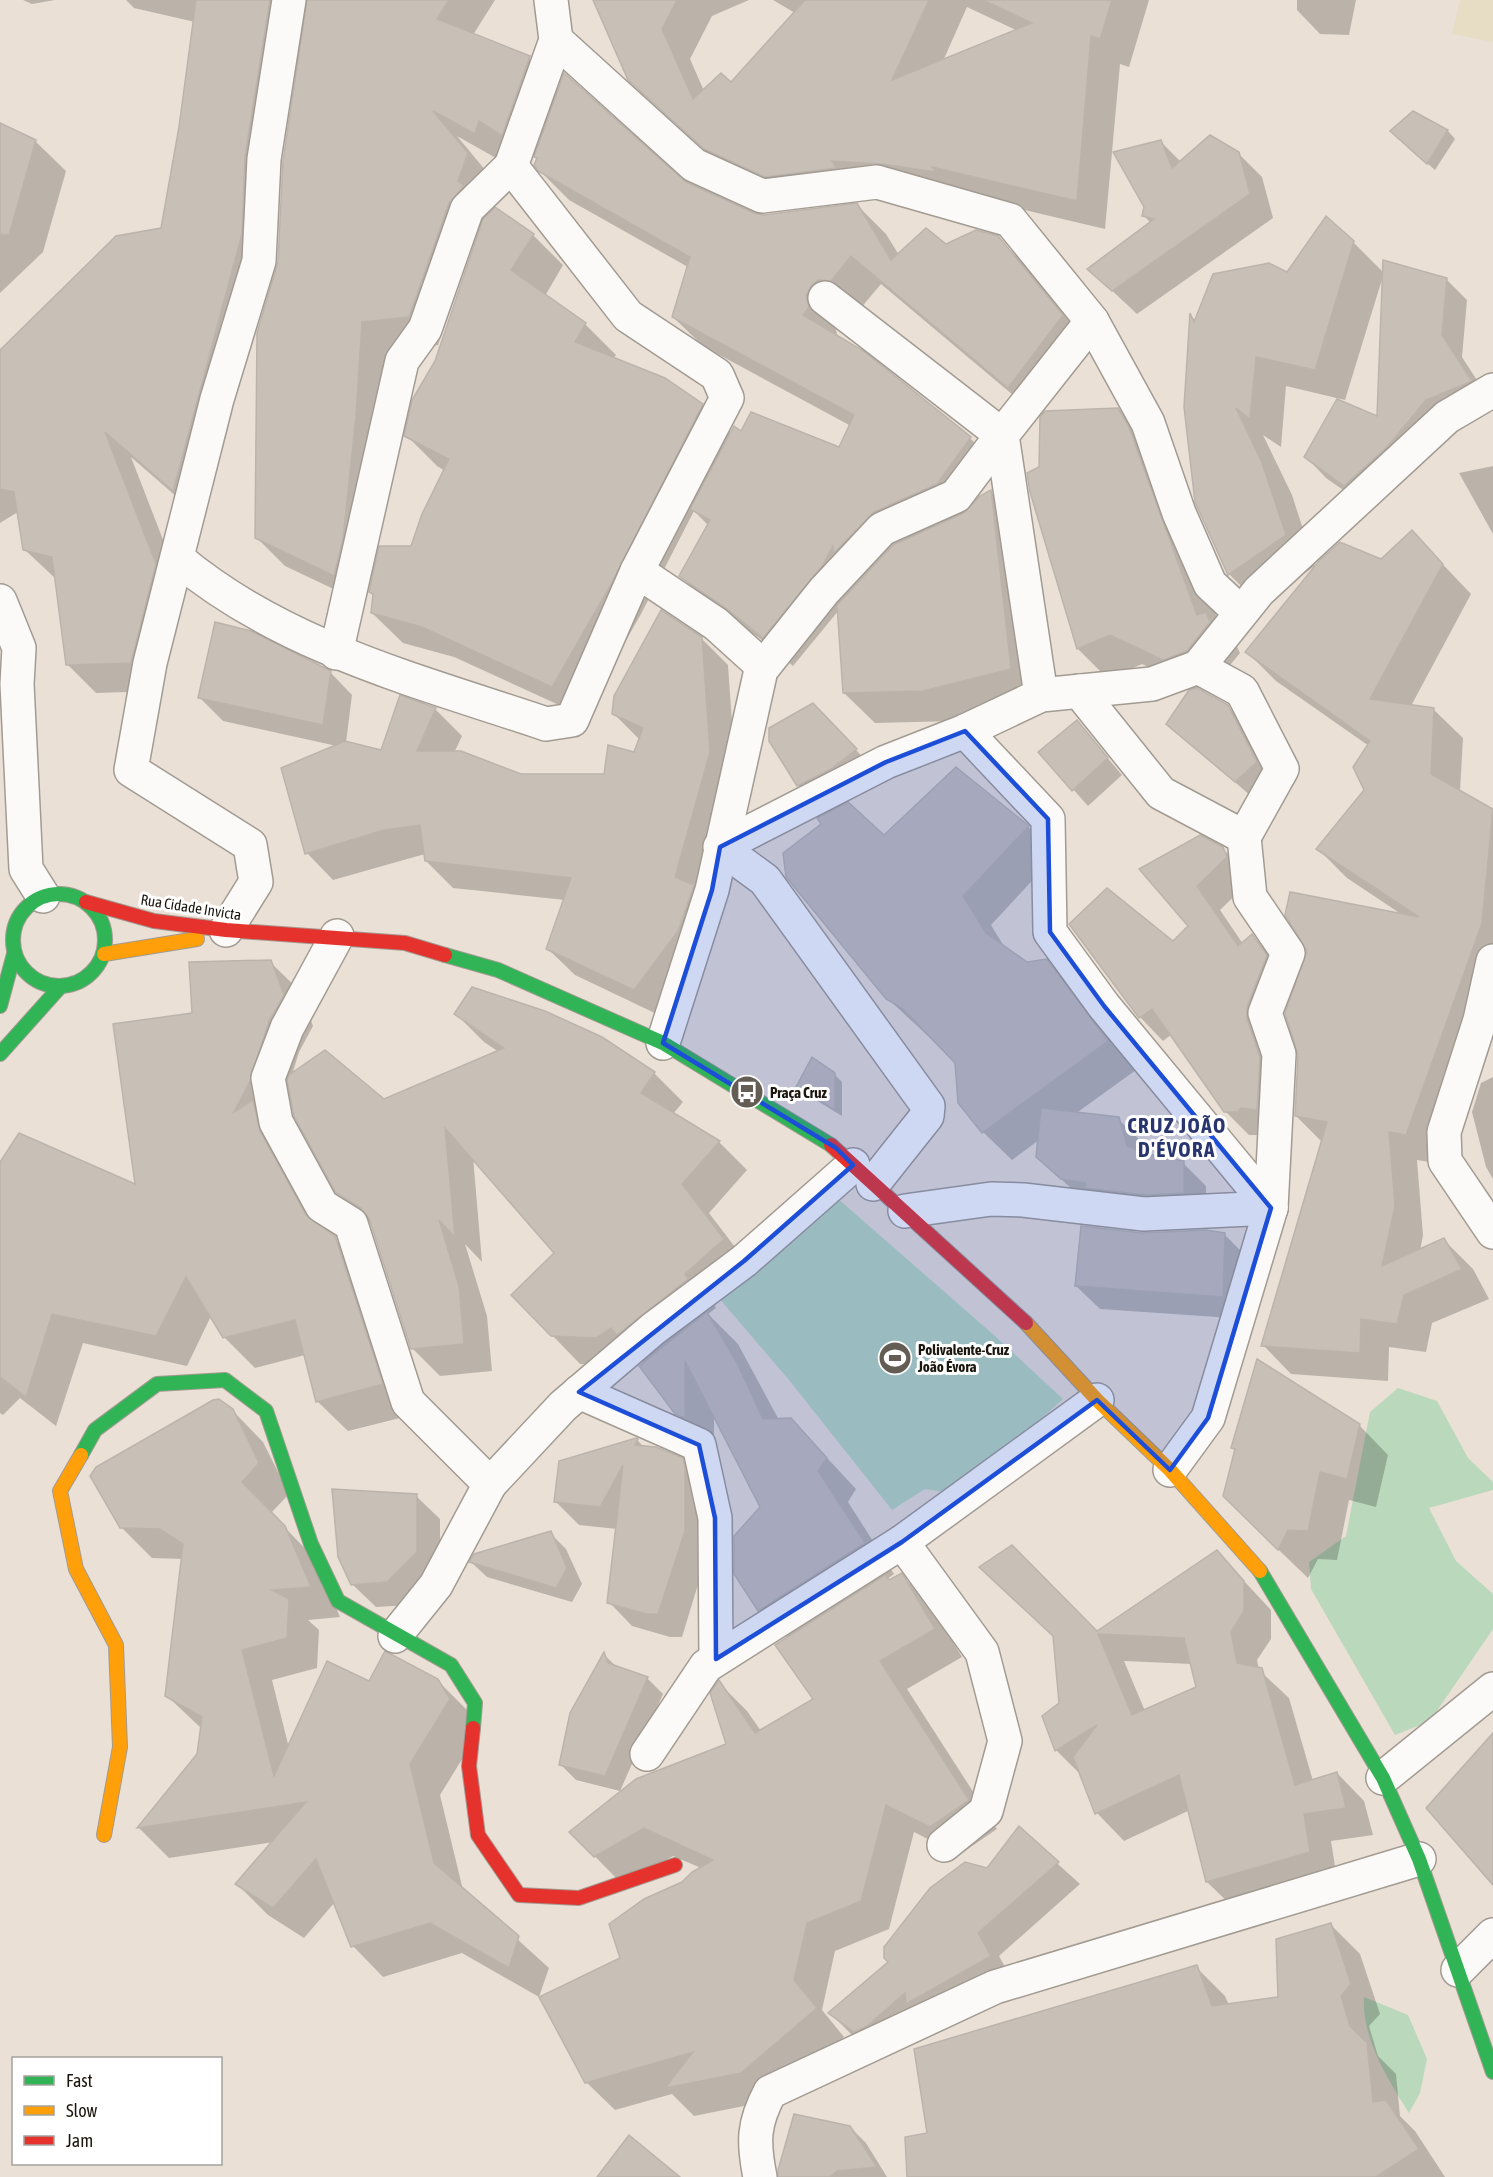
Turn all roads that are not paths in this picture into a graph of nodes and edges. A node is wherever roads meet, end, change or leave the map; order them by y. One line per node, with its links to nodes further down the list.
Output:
1 (289, 0): 9 (street)
2 (551, 0): 3 (street)
3 (556, 40): 4 (street); 6 (street)
4 (511, 166): 10 (street); 13 (street)
5 (825, 298): 8 (street)
6 (1092, 321): 8 (street); 12 (street)
7 (1493, 390): 12 (street)
8 (1002, 435): 15 (street); 17 (street)
9 (178, 559): 13 (street); 24 (street)
10 (637, 571): 13 (street); 15 (street)
11 (0, 600): 22 (street)
12 (1241, 613): 14 (street)
13 (336, 653)
14 (1198, 667): 16 (street); 19 (street)
15 (761, 670): 20 (street)
16 (1079, 691): 17 (street); 19 (street)
17 (1041, 694): 18 (street)
18 (965, 731): 20 (street); 35 (street)
19 (1244, 837): 35 (street)
20 (720, 847): 32 (street); 34 (street)
21 (0, 850): 22 (street)
22 (34, 882): 23 (street); 26 (street)
23 (86, 902): 24 (street, Rua Cidade Invicta); 27 (street)
24 (239, 932): 25 (street); 27 (street, Rua Cidade Invicta)
25 (337, 936): 32 (street); 41 (street)
26 (14, 954): 29 (street); 30 (street)
27 (104, 954): 29 (street)
28 (1493, 961): 31 (street)
29 (60, 987): 33 (street)
30 (0, 1006)
31 (1487, 1022): 37 (street)
32 (663, 1043): 34 (street)
33 (0, 1054)
34 (863, 1175): 36 (street); 38 (street)
35 (1271, 1208): 36 (street); 40 (street)
36 (906, 1211): 39 (street)
37 (1493, 1232)
38 (579, 1392): 41 (street); 44 (street)
39 (1097, 1400): 40 (street); 42 (street)
40 (1170, 1470): 47 (street)
41 (490, 1484): 43 (street)
42 (902, 1542): 44 (street); 49 (street)
43 (395, 1636): 48 (street); 51 (street)
44 (716, 1659): 46 (street)
45 (1493, 1689): 47 (street)
46 (647, 1754)
47 (1383, 1778): 50 (street)
48 (104, 1835)
49 (944, 1845)
50 (1419, 1859): 53 (street); 55 (street)
51 (675, 1865)
52 (1493, 1935): 53 (street)
53 (1458, 1970): 54 (street)
54 (1493, 2072)
55 (759, 2177)

